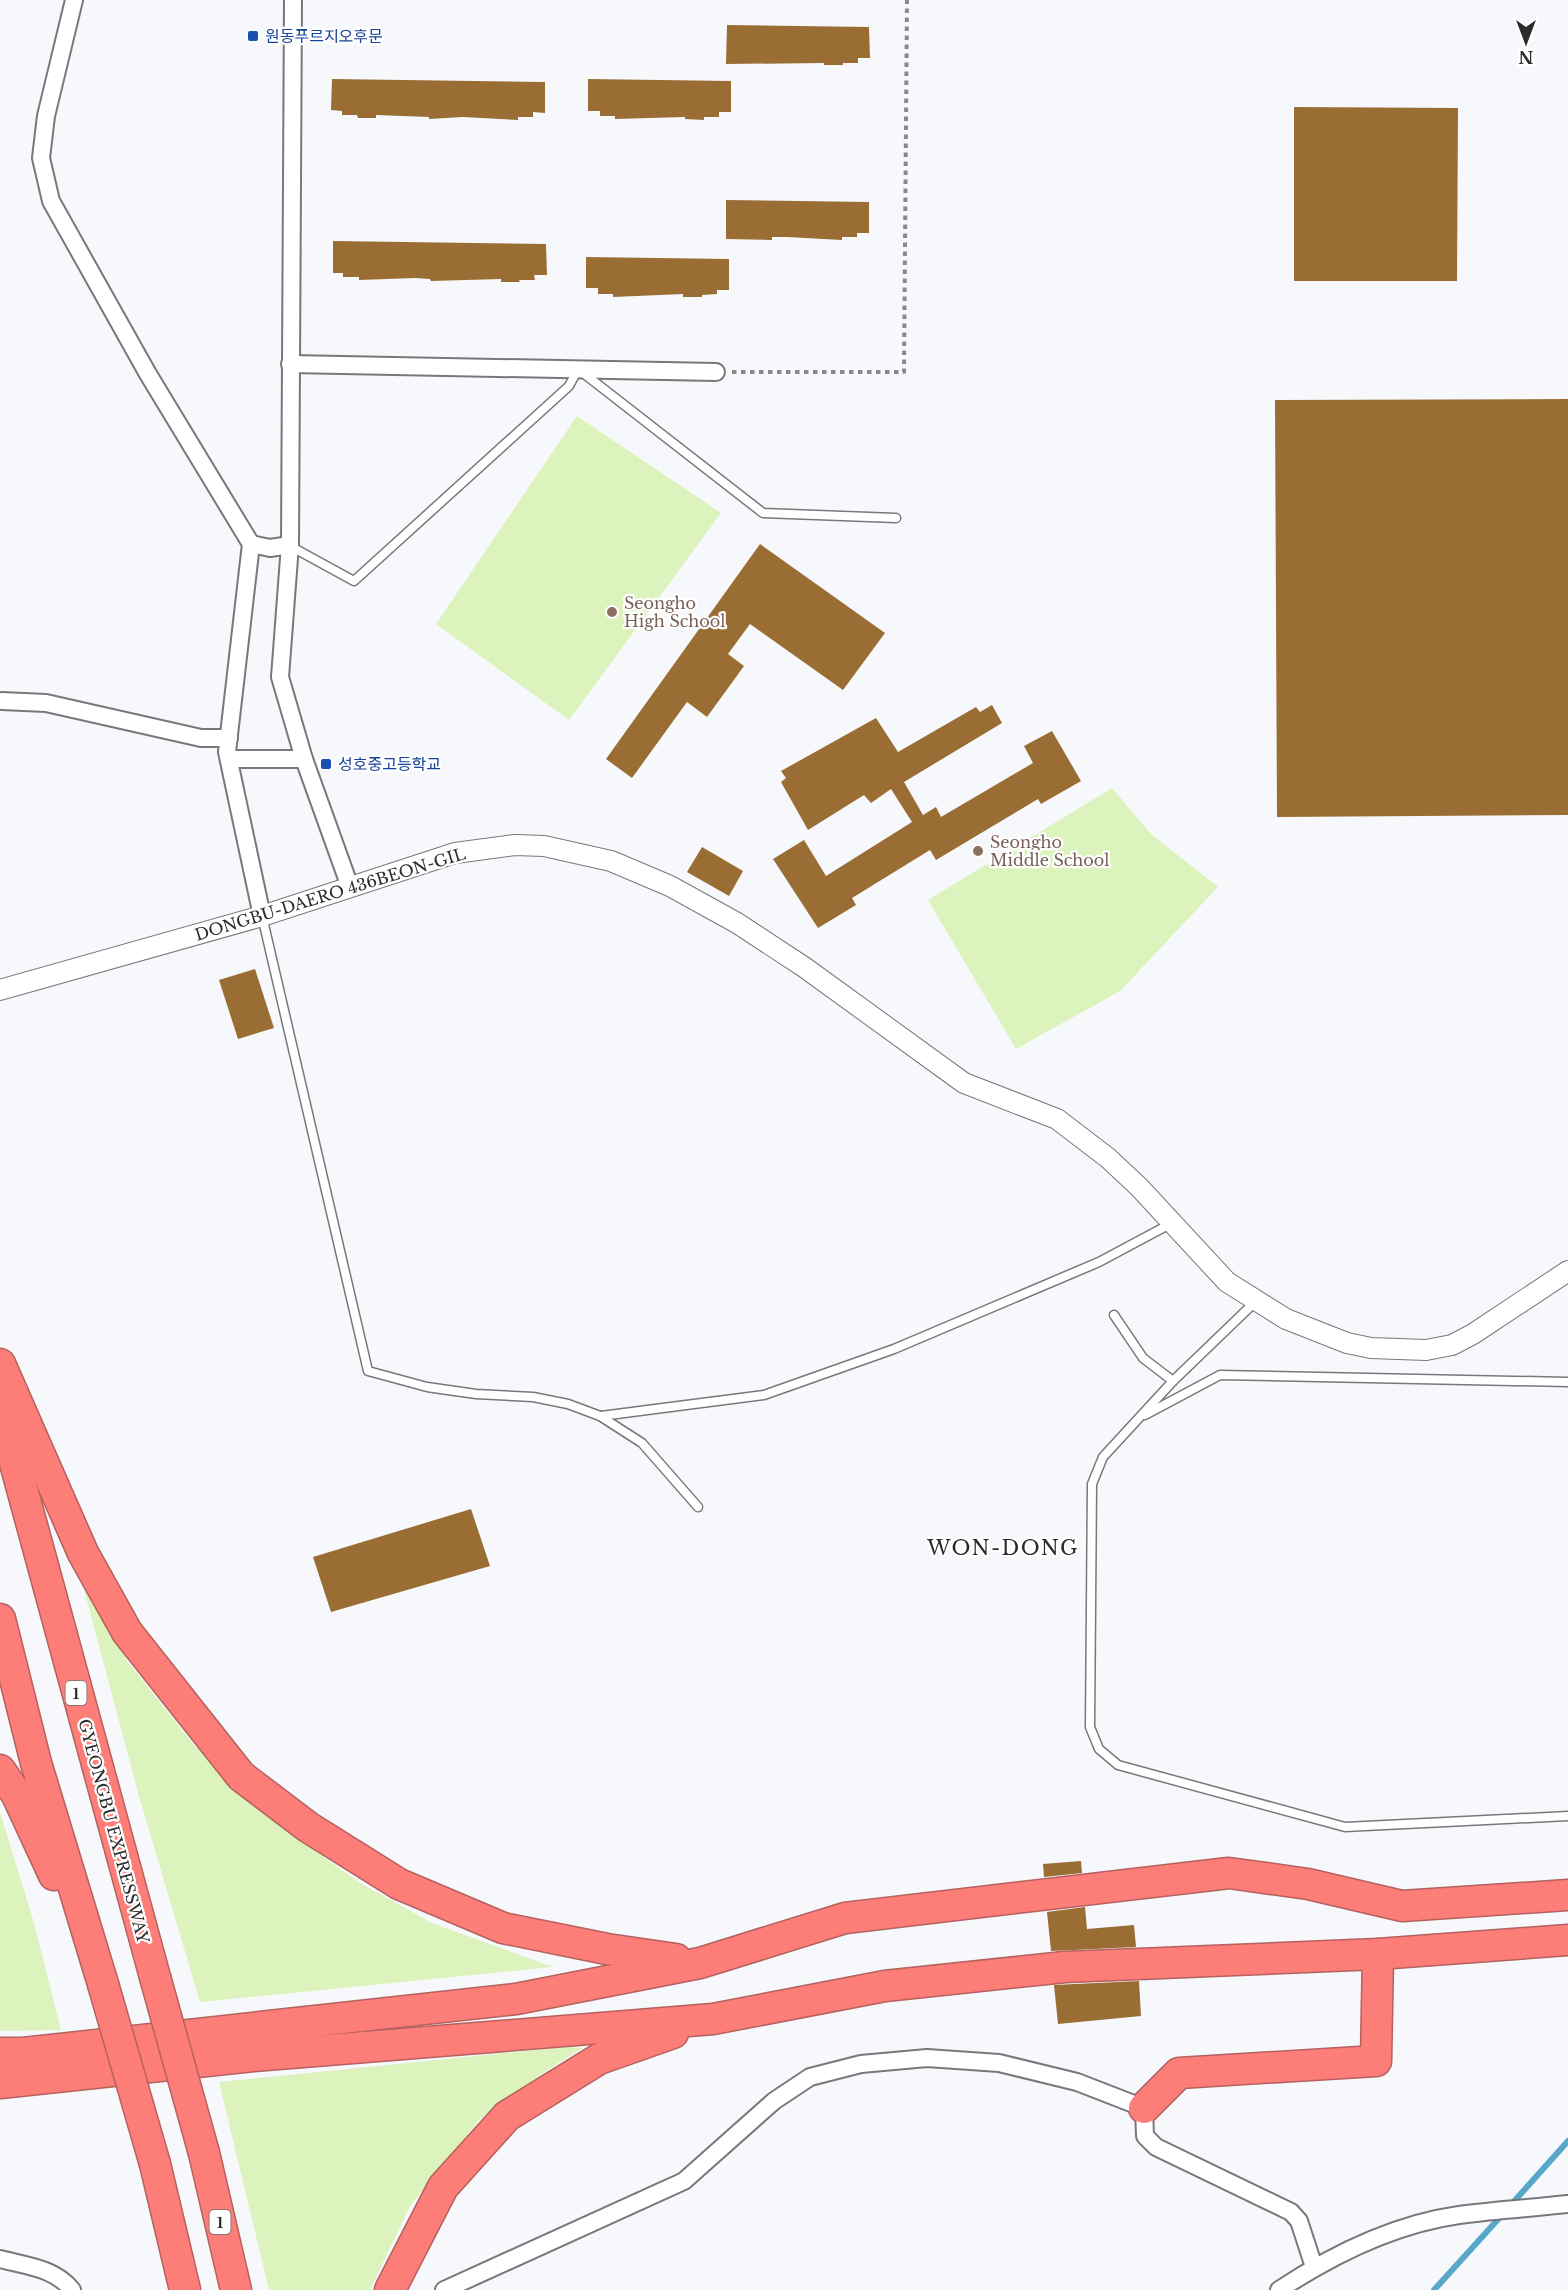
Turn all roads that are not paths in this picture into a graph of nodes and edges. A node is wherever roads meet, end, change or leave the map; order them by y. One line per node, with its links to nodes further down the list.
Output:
1 (74, 0): 7 (street)
2 (293, 0): 3 (street)
3 (290, 364): 4 (street); 8 (street)
4 (578, 369): 5 (street); 6 (lane); 8 (lane)
5 (716, 372)
6 (896, 518)
7 (251, 544): 8 (street); 10 (street)
8 (290, 545): 12 (street)
9 (2, 701): 10 (street)
10 (229, 738): 11 (street)
11 (229, 759): 12 (street); 14 (street)
12 (304, 759): 13 (street)
13 (350, 887): 14 (street, DONGBU-DAERO 436BEON-GIL); 16 (street, DONGBU-DAERO 436BEON-GIL)
14 (262, 916): 15 (street, DONGBU-DAERO 436BEON-GIL); 24 (lane)
15 (0, 990)
16 (1173, 1222): 18 (street, DONGBU-DAERO 436BEON-GIL); 24 (lane)
17 (1568, 1271): 18 (street, DONGBU-DAERO 436BEON-GIL)
18 (1255, 1302): 21 (lane)
19 (1114, 1315): 21 (lane)
20 (0, 1364): 33 (highway)
21 (1173, 1381): 25 (lane)
22 (1568, 1382): 25 (lane)
23 (0, 1408): 45 (highway, GYEONGBU EXPRESSWAY / 1, bridge)
24 (600, 1416): 26 (lane)
25 (1137, 1419): 29 (lane)
26 (698, 1507)
27 (0, 1619): 34 (highway)
28 (0, 1770): 34 (highway)
29 (1568, 1816)
30 (1568, 1895): 33 (highway)
31 (1562, 1944): 32 (highway)
32 (1377, 1954): 35 (highway); 38 (highway)
33 (700, 1963): 36 (highway)
34 (104, 1984): 44 (highway, bridge)
35 (713, 2019): 37 (highway); 42 (highway)
36 (0, 2053)
37 (0, 2083)
38 (1144, 2108): 41 (street); 46 (street)
39 (1568, 2204): 41 (street)
40 (0, 2259): 43 (street)
41 (1314, 2267): 47 (street)
42 (392, 2286)
43 (72, 2290)
44 (185, 2290)
45 (236, 2290)
46 (444, 2290)
47 (1279, 2290)

